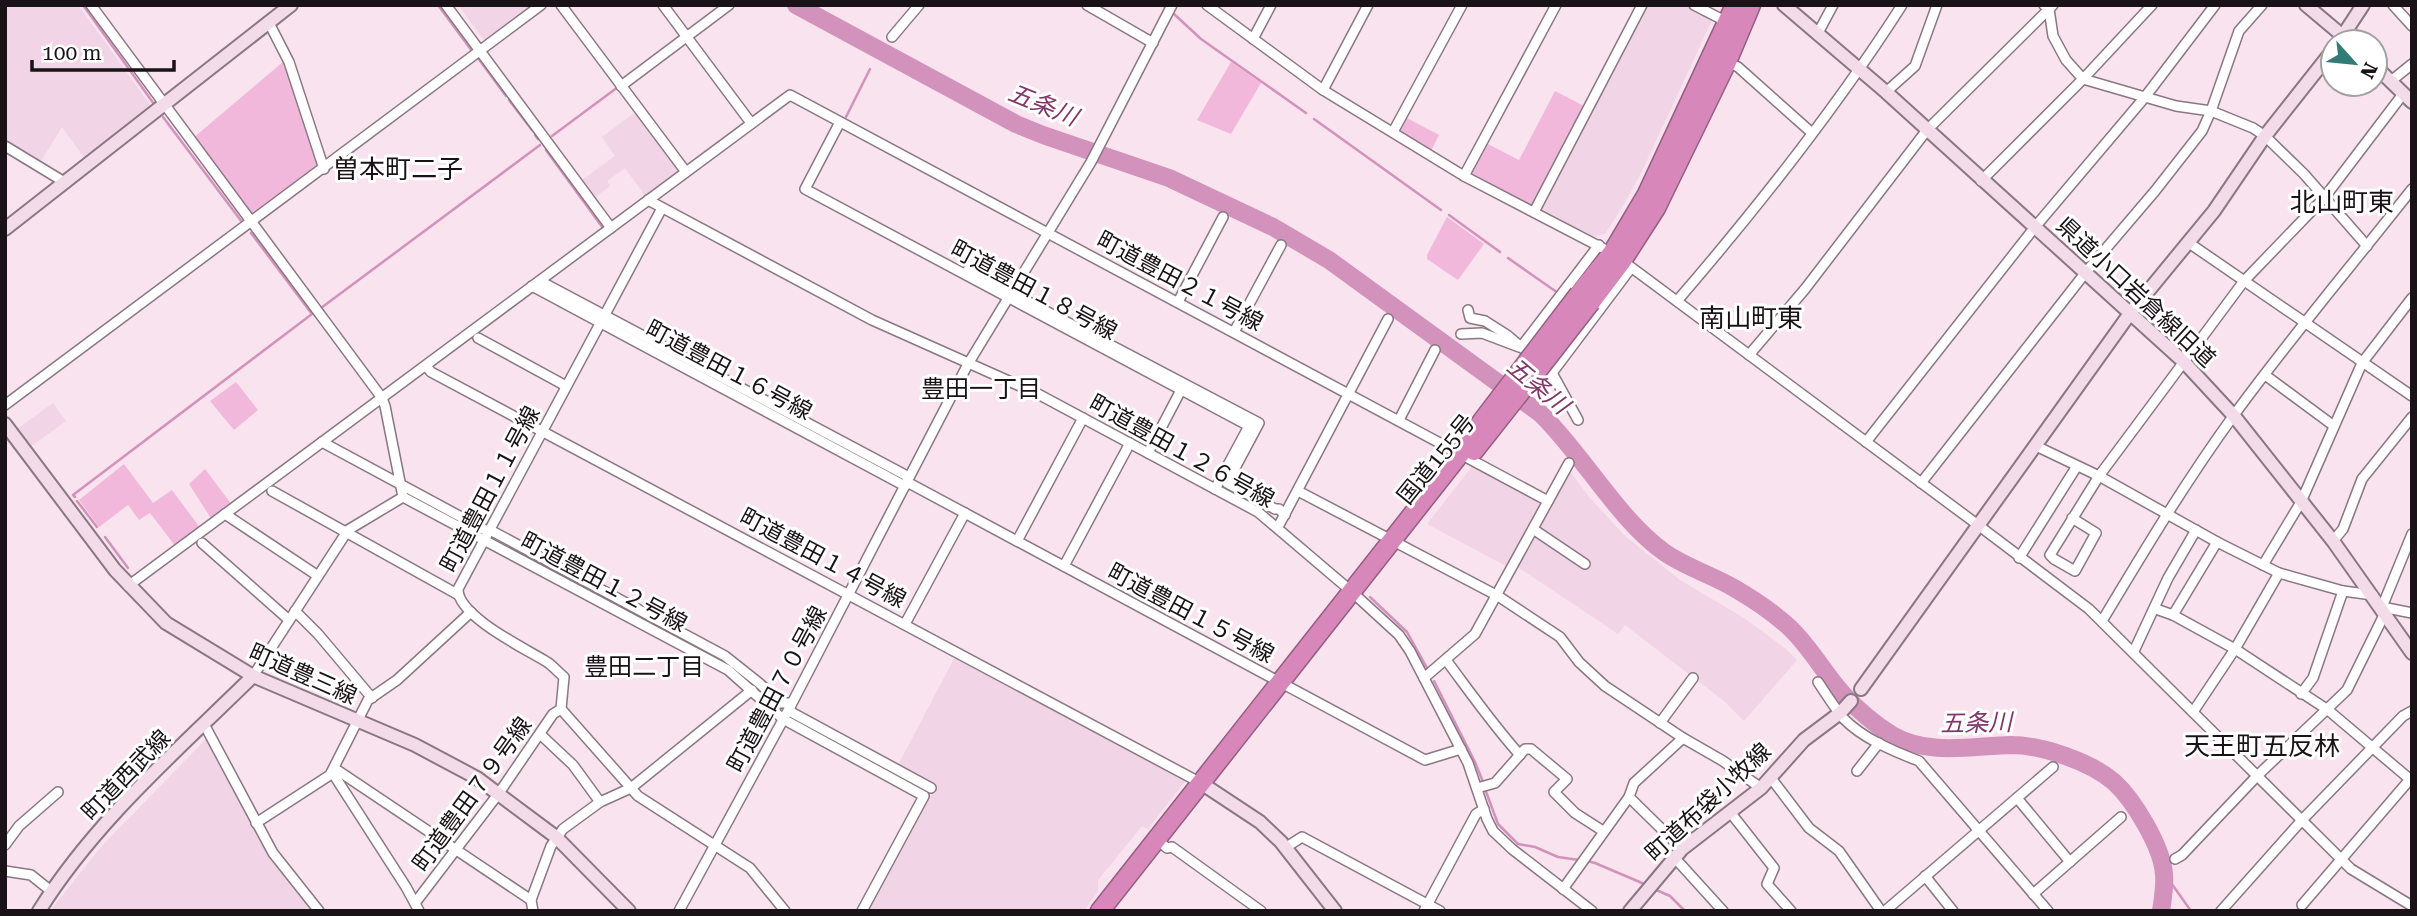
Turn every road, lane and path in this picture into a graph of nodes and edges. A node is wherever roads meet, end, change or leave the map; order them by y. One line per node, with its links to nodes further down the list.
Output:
1 (90, 5): 53 (street)
2 (290, 5): 32 (street)
3 (446, 5): 41 (street)
4 (541, 5): 41 (street)
5 (561, 5): 48 (street)
6 (663, 5): 37 (street)
7 (729, 5): 37 (street)
8 (919, 5): 38 (street)
9 (1087, 5): 40 (street)
10 (1172, 5): 40 (street, 町道豊田７０号線)
11 (1207, 5): 39 (street)
12 (1271, 5): 39 (street)
13 (1368, 5): 49 (street)
14 (1462, 5): 58 (street)
15 (1556, 5): 64 (street)
16 (1642, 5): 72 (street)
17 (1694, 5): 31 (street)
18 (1735, 5): 31 (highway, 国道155号)
19 (1751, 5): 42 (highway, 国道155号)
20 (1784, 5): 36 (street, 県道小口岩倉線旧道)
21 (1833, 5): 36 (street)
22 (1902, 5): 45 (street)
23 (1937, 5): 50 (street)
24 (2152, 5): 46 (street)
25 (2214, 5): 51 (street)
26 (2262, 5): 54 (street)
27 (2306, 5): 34 (street)
28 (2362, 5): 35 (street)
29 (2393, 5): 33 (street)
30 (2048, 7): 46 (street); 57 (street)
31 (1727, 22): 82 (highway, 国道155号)
32 (269, 23): 53 (street); 62 (street)
33 (2412, 26)
34 (2331, 28)
35 (2350, 28)
36 (1817, 35): 45 (street, 県道小口岩倉線旧道)
37 (687, 37): 48 (street); 56 (street)
38 (892, 37)
39 (1253, 39): 49 (street)
40 (1153, 43): 78 (street, 町道豊田７０号線)
41 (479, 51): 62 (street); 76 (street)
42 (1727, 62): 59 (street); 82 (highway, 国道155号)
43 (2412, 64): 47 (street)
44 (2319, 68): 60 (street)
45 (1860, 70): 50 (street, 県道小口岩倉線旧道); 59 (street)
46 (2083, 79): 51 (street); 65 (street)
47 (2391, 81): 52 (street)
48 (621, 86): 63 (street)
49 (1324, 90): 58 (street)
50 (1886, 92): 57 (street, 県道小口岩倉線旧道)
51 (2145, 97): 54 (street); 75 (street)
52 (2407, 98): 69 (street)
53 (163, 105): 66 (street); 74 (street)
54 (2211, 111): 60 (street); 83 (street)
55 (840, 122): 56 (street, 町道豊田２１号線); 78 (street, 町道豊田２１号線); 86 (street, 町道豊田１８号線)
56 (751, 123): 63 (street)
57 (1927, 130): 65 (street, 県道小口岩倉線旧道); 99 (street)
58 (1393, 132): 64 (street)
59 (1812, 133): 89 (street)
60 (2265, 136): 69 (street); 79 (street)
61 (5, 146): 66 (street)
62 (324, 169): 74 (street)
63 (686, 172): 70 (street)
64 (1464, 176): 72 (street)
65 (1981, 181): 75 (street, 県道小口岩倉線旧道)
66 (66, 183): 77 (street)
67 (816, 188): 86 (street)
68 (2412, 189): 81 (street)
69 (2323, 198): 81 (street); 84 (street)
70 (650, 201): 71 (street, 町道豊田１２６号線); 76 (street)
71 (662, 208): 92 (street, 町道豊田１１号線); 102 (street, 町道豊田１２６号線)
72 (1534, 212): 82 (street)
73 (1223, 217): 88 (street)
74 (251, 223): 110 (street); 111 (street)
75 (2035, 227): 83 (street, 県道小口岩倉線旧道); 120 (street)
76 (611, 228): 85 (street)
77 (5, 229)
78 (1047, 232): 86 (street, 町道豊田７０号線); 88 (street, 町道豊田２１号線)
79 (2189, 243): 84 (street); 91 (street)
80 (1281, 245): 95 (street)
81 (2367, 246): 94 (street)
82 (1616, 257): 89 (street); 104 (street); 104 (street); 104 (highway, 国道155号, bridge)
83 (2086, 272): 91 (street, 県道小口岩倉線旧道); 130 (street)
84 (2244, 281): 94 (street); 100 (street)
85 (537, 284): 92 (street, 町道豊田１５号線); 103 (street)
86 (1010, 294): 102 (street, 町道豊田７０号線); 107 (street, 町道豊田１８号線); 140 (street)
87 (2412, 299): 101 (street)
88 (1178, 302): 95 (street, 町道豊田２１号線)
89 (1677, 302): 99 (street)
90 (1468, 310): 104 (street)
91 (2131, 312): 100 (street, 県道小口岩倉線旧道); 123 (street)
92 (602, 319): 106 (street, 町道豊田１１号線); 129 (street, 町道豊田１５号線)
93 (1388, 319): 108 (street)
94 (2305, 321): 101 (street); 105 (street)
95 (1234, 332): 108 (street, 町道豊田２１号線)
96 (1461, 334): 104 (street)
97 (478, 338): 106 (street)
98 (1435, 350): 115 (street)
99 (1749, 355): 120 (street)
100 (2183, 362): 112 (street, 県道小口岩倉線旧道); 128 (street)
101 (2362, 363): 109 (street); 118 (street)
102 (968, 364): 114 (street, 町道豊田１２６号線); 129 (street, 町道豊田７０号線)
103 (427, 367): 110 (street); 119 (street, 町道豊田１４号線)
104 (1531, 367): 116 (street); 125 (highway, 国道155号)
105 (2264, 375): 112 (street); 118 (street)
106 (566, 386): 119 (street, 町道豊田１１号線)
107 (1181, 390): 124 (street); 131 (street, 町道豊田１８号線)
108 (1349, 393): 115 (street, 町道豊田２１号線); 134 (street)
109 (2412, 396)
110 (382, 399): 122 (street); 133 (street)
111 (5, 405)
112 (2234, 416): 136 (street, 県道小口岩倉線旧道); 138 (street)
113 (2412, 417): 150 (street)
114 (1083, 418): 121 (street, 町道豊田１２６号線); 149 (street)
115 (1399, 420): 125 (street, 町道豊田２１号線)
116 (1578, 421)
117 (5, 424): 160 (street, 町道豊三線)
118 (2334, 426): 136 (street)
119 (543, 430): 147 (street, 町道豊田１１号線); 163 (street, 町道豊田１４号線)
120 (1866, 442): 130 (street)
121 (1129, 443): 124 (street, 町道豊田１２６号線); 157 (street)
122 (321, 445): 133 (street, 町道豊田１２号線); 139 (street)
123 (2036, 446): 127 (street); 142 (street)
124 (1147, 453): 131 (street, 町道豊田１２６号線)
125 (1465, 455): 135 (street, 町道豊田２１号線); 151 (highway, 国道155号)
126 (1569, 463): 135 (street)
127 (2077, 466): 128 (street); 154 (street)
128 (2099, 476): 138 (street); 141 (street)
129 (907, 482): 137 (street, 町道豊田１５号線); 163 (street, 町道豊田７０号線)
130 (1921, 483): 142 (street)
131 (1216, 489): 143 (street, 町道豊田１２６号線)
132 (272, 491): 146 (street)
133 (402, 491): 146 (street); 147 (street, 町道豊田１２号線)
134 (1297, 491): 140 (street); 151 (street)
135 (1548, 501): 144 (street)
136 (2301, 502): 150 (street, 県道小口岩倉線旧道); 156 (street)
137 (965, 513): 149 (street, 町道豊田１５号線); 174 (street)
138 (2167, 513): 145 (street); 173 (street)
139 (226, 515): 159 (street); 160 (street)
140 (1285, 515): 143 (street)
141 (2072, 518): 141 (street)
142 (1978, 525): 154 (street); 184 (street)
143 (1278, 527): 164 (street, 町道豊田１２６号線)
144 (1533, 529): 155 (street); 166 (street)
145 (2196, 530): 152 (street); 167 (street)
146 (345, 533): 159 (street); 162 (street)
147 (488, 534): 162 (street, 町道豊田１１号線); 185 (street, 町道豊田１２号線); 188 (street)
148 (2412, 534): 168 (street)
149 (1017, 541): 157 (street, 町道豊田１５号線)
150 (2333, 541): 165 (street, 県道小口岩倉線旧道)
151 (1395, 542): 164 (highway, 国道155号); 166 (street)
152 (2217, 542): 156 (street); 172 (street)
153 (202, 543): 171 (street)
154 (2019, 558): 173 (street)
155 (1585, 564)
156 (2263, 565): 158 (street)
157 (1064, 566): 183 (street, 町道豊田１５号線)
158 (2279, 573): 161 (street); 175 (street)
159 (318, 576): 171 (street)
160 (128, 586): 179 (street, 町道豊三線)
161 (2343, 591): 165 (street); 186 (street)
162 (457, 594): 169 (street, 町道豊田１１号線)
163 (849, 594): 174 (street, 町道豊田１４号線); 188 (street, 町道豊田７０号線)
164 (1354, 594): 180 (street, 町道豊田１２６号線); 183 (highway, 国道155号)
165 (2373, 595): 168 (street, 県道小口岩倉線旧道)
166 (1497, 596): 178 (street); 196 (street)
167 (2156, 609): 172 (street); 177 (street)
168 (2383, 610): 170 (street); 176 (street, 県道小口岩倉線旧道); 191 (street)
169 (471, 612): 187 (street); 190 (street, 町道豊田１１号線)
170 (2412, 613)
171 (292, 615): 179 (street); 187 (street)
172 (2173, 615): 175 (street)
173 (2102, 621): 177 (street)
174 (905, 624): 210 (street, 町道豊田１４号線)
175 (2235, 649): 186 (street); 193 (street)
176 (2411, 650)
177 (2134, 651): 193 (street)
178 (1446, 660): 180 (street); 203 (street)
179 (253, 676): 195 (street, 町道豊三線); 197 (street, 町道西武線)
180 (1424, 678): 202 (street, 町道豊田１２６号線)
181 (1693, 678): 196 (street)
182 (1818, 682): 189 (street)
183 (1283, 684): 202 (street, 町道豊田１５号線); 210 (highway, 国道155号)
184 (1861, 689): 189 (street)
185 (752, 690): 194 (street, 町道豊田１２号線); 211 (street)
186 (2301, 694): 191 (street)
187 (372, 698): 195 (street)
188 (789, 707): 194 (street, 町道豊田７０号線); 212 (street)
189 (1844, 708): 200 (street); 208 (street, 町道布袋小牧線)
190 (561, 709): 198 (street, 町道豊田７９号線); 211 (street)
191 (2328, 710): 201 (street); 207 (street)
192 (2412, 711): 201 (street)
193 (2193, 712): 207 (street)
194 (783, 719): 230 (street, 町道豊田７０号線); 254 (street, 町道豊田１２号線)
195 (356, 721): 205 (street); 216 (street, 町道豊三線)
196 (1660, 723): 199 (street)
197 (204, 724): 224 (street); 240 (street, 町道西武線)
198 (540, 734): 216 (street, 町道豊田７９号線); 219 (street)
199 (1683, 738): 214 (street); 217 (street)
200 (1879, 743): 206 (street); 226 (street)
201 (2373, 748): 209 (street); 223 (street)
202 (1461, 749): 213 (street, 町道豊田１２６号線)
203 (1520, 755): 213 (street); 225 (street)
204 (2053, 767): 218 (street)
205 (333, 770): 224 (street); 232 (street); 245 (street)
206 (1857, 771)
207 (2257, 776): 223 (street); 234 (street)
208 (1771, 778): 214 (street, 町道布袋小牧線); 263 (street)
209 (2411, 779): 235 (street)
210 (1203, 784): 228 (highway, 国道155号); 231 (street); 255 (highway, 国道155号)
211 (631, 788): 219 (street); 230 (street)
212 (931, 788)
213 (1477, 788): 220 (street, 町道豊田１２６号線)
214 (1761, 788): 221 (street, 町道布袋小牧線)
215 (58, 792): 229 (street)
216 (499, 793): 227 (street, 町道豊三線); 232 (street, 町道豊田７９号線)
217 (1629, 797): 225 (street); 233 (street)
218 (2017, 798): 226 (street); 236 (street)
219 (600, 802): 227 (street)
220 (1484, 809): 239 (street, 町道豊田１２６号線); 246 (street)
221 (1731, 812): 233 (street, 町道布袋小牧線); 262 (street)
222 (2121, 817): 236 (street)
223 (2302, 820): 235 (street); 266 (street)
224 (256, 823): 249 (street)
225 (1603, 831): 239 (street)
226 (1978, 831): 238 (street); 241 (street)
227 (556, 837): 242 (street); 251 (street, 町道豊三線)
228 (1160, 842): 247 (street); 256 (highway, 国道155号)
229 (5, 845)
230 (716, 847): 252 (street, 町道豊田７０号線); 253 (street)
231 (1285, 848): 246 (street); 257 (street)
232 (455, 851): 242 (street); 245 (street, 町道豊田７９号線)
233 (1678, 853): 260 (street, 町道布袋小牧線); 261 (street)
234 (2175, 859)
235 (2341, 859): 243 (street); 244 (street)
236 (2070, 862): 241 (street)
237 (5, 872): 240 (street)
238 (1925, 876): 263 (street); 264 (street)
239 (1563, 889): 259 (street, 町道豊田１２６号線)
240 (51, 891): 248 (street, 町道西武線)
241 (2033, 894): 265 (street)
242 (531, 900): 250 (street)
243 (2410, 903)
244 (2302, 905)
245 (417, 907)
246 (1426, 907): 258 (street)
247 (1257, 909)
248 (39, 911)
249 (319, 911)
250 (533, 911)
251 (629, 911)
252 (679, 911)
253 (785, 911)
254 (862, 911)
255 (1100, 911)
256 (1107, 911)
257 (1335, 911)
258 (1440, 911)
259 (1592, 911)
260 (1630, 911)
261 (1723, 911)
262 (1791, 911)
263 (1883, 911)
264 (1953, 911)
265 (2048, 911)
266 (2221, 911)

